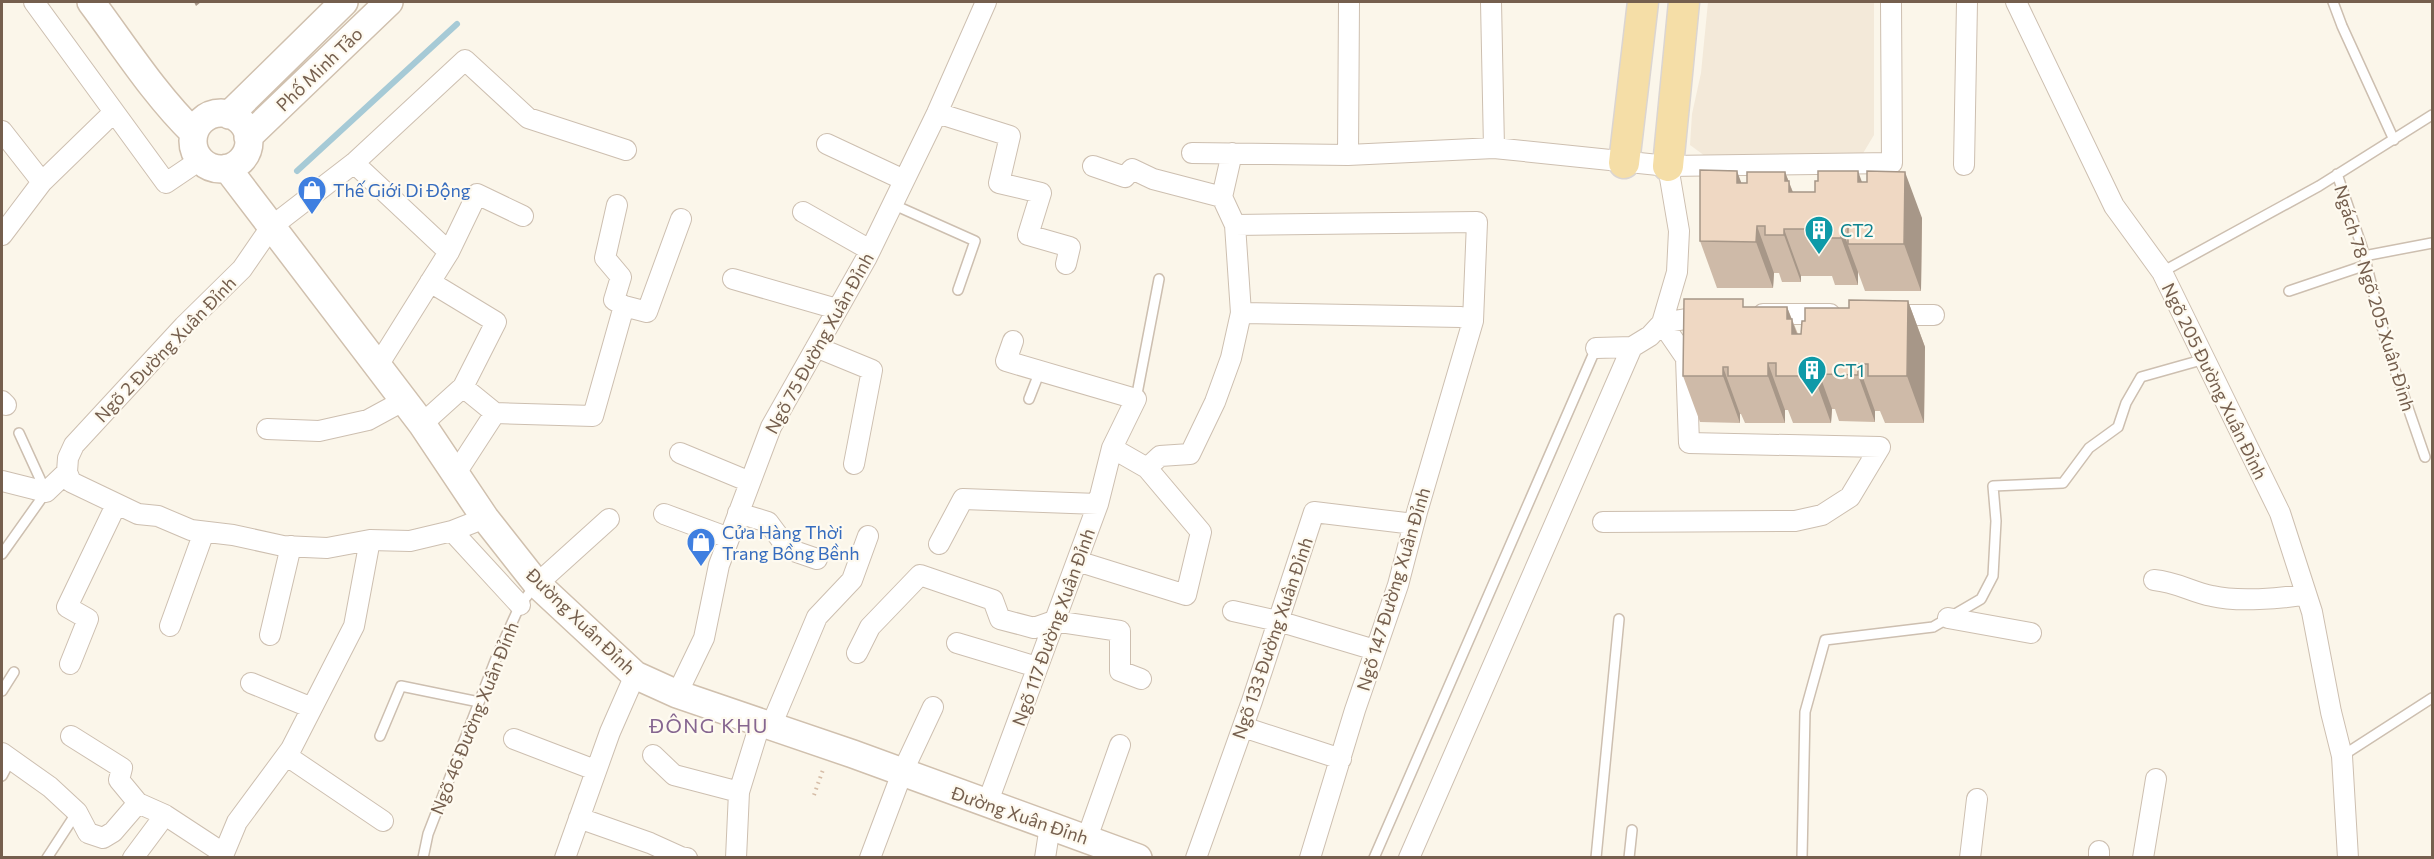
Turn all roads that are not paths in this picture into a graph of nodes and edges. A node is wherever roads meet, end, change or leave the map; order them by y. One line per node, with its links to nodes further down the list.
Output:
1 (34, 2): 14 (street)
2 (91, 2): 19 (street)
3 (344, 2): 16 (street, Phố Minh Tảo)
4 (389, 2): 20 (street, Phố Minh Tảo)
5 (986, 2): 15 (street, Ngõ 75 Đường Xuân Đỉnh)
6 (1349, 2): 27 (street)
7 (1491, 2): 23 (street)
8 (1643, 2): 30 (main road)
9 (1684, 2): 33 (main road)
10 (1891, 2): 33 (street)
11 (1967, 2): 31 (street)
12 (2016, 2): 52 (street)
13 (2333, 2): 21 (lane)
14 (113, 113): 28 (street); 37 (street)
15 (937, 113): 36 (street, Ngõ 75 Đường Xuân Đỉnh); 51 (street)
16 (229, 115): 19 (street); 20 (street)
17 (2433, 115): 21 (lane, Ngõ 205 Đường Xuân Đỉnh)
18 (2, 131): 37 (street)
19 (194, 133): 28 (street)
20 (248, 137): 34 (street)
21 (2394, 140): 35 (lane, Ngõ 205 Đường Xuân Đỉnh)
22 (827, 144): 36 (street)
23 (1494, 148): 27 (street); 30 (street)
24 (626, 150): 29 (street, Ngõ 2 Đường Xuân Đỉnh)
25 (1192, 153): 26 (street)
26 (1232, 153): 27 (street); 38 (street)
27 (1348, 155)
28 (200, 160): 34 (street)
29 (354, 163): 45 (street, Ngõ 2 Đường Xuân Đỉnh); 49 (street)
30 (1624, 163): 33 (street)
31 (1964, 165)
32 (1094, 166): 38 (street)
33 (1668, 166): 63 (street)
34 (227, 168): 45 (street, Đường Xuân Đỉnh)
35 (2337, 174): 50 (lane, Ngách 78 Ngõ 205 Xuân Đỉnh); 52 (lane, Ngõ 205 Đường Xuân Đỉnh)
36 (904, 180): 39 (street, Ngõ 75 Đường Xuân Đỉnh)
37 (42, 182): 46 (street)
38 (1222, 197): 44 (street)
39 (892, 204): 48 (street, Ngõ 75 Đường Xuân Đỉnh); 56 (lane)
40 (617, 205): 58 (street)
41 (803, 212): 48 (street)
42 (523, 216): 49 (street)
43 (681, 219): 58 (street)
44 (1236, 225): 60 (street); 62 (street, Ngõ 147 Đường Xuân Đỉnh)
45 (271, 227): 69 (street, Đường Xuân Đỉnh); 84 (street, Ngõ 2 Đường Xuân Đỉnh)
46 (2, 235)
47 (2433, 243): 50 (lane)
48 (870, 250): 59 (street, Ngõ 75 Đường Xuân Đỉnh)
49 (449, 252): 55 (street)
50 (2365, 261): 57 (lane); 81 (lane, Ngách 78 Ngõ 205 Xuân Đỉnh)
51 (1066, 264)
52 (2162, 272): 68 (street, Ngõ 205 Đường Xuân Đỉnh)
53 (733, 279): 59 (street)
54 (1159, 279): 73 (lane)
55 (430, 282): 69 (street); 71 (street)
56 (958, 290)
57 (2289, 291)
58 (624, 306): 75 (street)
59 (837, 309): 65 (street, Ngõ 75 Đường Xuân Đỉnh)
60 (1241, 313): 62 (street); 83 (street)
61 (1934, 315): 63 (street)
62 (1473, 321): 96 (street, Ngõ 147 Đường Xuân Đỉnh)
63 (1662, 323): 66 (street); 95 (street)
64 (1013, 341): 70 (street)
65 (816, 347): 82 (street); 87 (street, Ngõ 75 Đường Xuân Đỉnh)
66 (1632, 347): 67 (street); 172 (street)
67 (1596, 348): 171 (lane)
68 (2205, 359): 109 (street, Ngõ 205 Đường Xuân Đỉnh); 112 (lane)
69 (377, 367): 74 (street, Đường Xuân Đỉnh)
70 (1040, 371): 72 (lane); 73 (street)
71 (463, 387): 75 (street); 76 (street)
72 (1029, 399)
73 (1136, 399): 79 (street, Ngõ 117 Đường Xuân Đỉnh)
74 (403, 401): 76 (street, Đường Xuân Đỉnh); 77 (street)
75 (495, 413): 85 (street)
76 (422, 424): 85 (street, Đường Xuân Đỉnh)
77 (267, 429)
78 (19, 433): 88 (lane)
79 (1112, 448): 83 (street); 90 (street, Ngõ 117 Đường Xuân Đỉnh)
80 (680, 453): 87 (street)
81 (2425, 457)
82 (854, 464)
83 (1147, 468): 106 (street)
84 (67, 472): 88 (street); 89 (street)
85 (456, 473): 93 (street, Đường Xuân Đỉnh)
86 (2, 481): 88 (street)
87 (750, 482): 91 (street, Ngõ 75 Đường Xuân Đỉnh)
88 (46, 492): 104 (lane)
89 (116, 504): 98 (street); 122 (street)
90 (1098, 504): 102 (street); 106 (street, Ngõ 117 Đường Xuân Đỉnh)
91 (738, 513): 100 (street, Ngõ 75 Đường Xuân Đỉnh); 105 (street)
92 (664, 514): 100 (street)
93 (485, 518): 97 (street); 108 (street, Đường Xuân Đỉnh)
94 (609, 519): 108 (street)
95 (1603, 522)
96 (1414, 524): 115 (street, Ngõ 133 Đường Xuân Đỉnh); 120 (street, Ngõ 147 Đường Xuân Đỉnh)
97 (452, 531): 101 (street); 110 (street)
98 (204, 532): 103 (street); 116 (street)
99 (868, 536): 134 (street)
100 (729, 538): 129 (street, Ngõ 75 Đường Xuân Đỉnh)
101 (370, 540): 103 (street); 133 (street)
102 (939, 544)
103 (291, 546): 118 (street)
104 (2, 554)
105 (817, 560)
106 (1077, 561): 114 (street, Ngõ 117 Đường Xuân Đỉnh)
107 (2154, 580): 109 (street)
108 (537, 584): 110 (lane, Ngõ 46 Đường Xuân Đỉnh); 125 (street, Đường Xuân Đỉnh)
109 (2306, 594): 142 (street, Ngõ 205 Đường Xuân Đỉnh)
110 (520, 605): 131 (lane, Ngõ 46 Đường Xuân Đỉnh)
111 (1233, 611): 115 (street)
112 (1948, 618): 117 (street); 175 (lane)
113 (1619, 620): 173 (lane)
114 (1054, 621): 121 (street); 123 (street, Ngõ 117 Đường Xuân Đỉnh); 126 (street)
115 (1278, 621): 120 (street); 135 (street, Ngõ 133 Đường Xuân Đỉnh)
116 (170, 626)
117 (2031, 633)
118 (270, 635)
119 (957, 643): 123 (street)
120 (1376, 650): 143 (street, Ngõ 147 Đường Xuân Đỉnh)
121 (857, 653)
122 (70, 664)
123 (1037, 667): 151 (street, Ngõ 117 Đường Xuân Đỉnh)
124 (14, 672): 128 (lane)
125 (635, 675): 129 (street, Đường Xuân Đỉnh); 145 (street)
126 (1141, 680)
127 (251, 683): 133 (street)
128 (2, 691)
129 (677, 694): 134 (street, Đường Xuân Đỉnh)
130 (2433, 698): 142 (lane)
131 (479, 702): 137 (lane); 162 (lane, Ngõ 46 Đường Xuân Đỉnh)
132 (933, 707): 146 (street)
133 (312, 708): 141 (street)
134 (765, 725): 146 (street, Đường Xuân Đỉnh); 148 (street)
135 (1243, 727): 143 (street); 169 (street, Ngõ 133 Đường Xuân Đỉnh)
136 (71, 736): 150 (street)
137 (380, 736)
138 (514, 740): 145 (street)
139 (1120, 745): 158 (street)
140 (653, 754): 148 (street)
141 (287, 756): 155 (street); 159 (street)
142 (2342, 756): 178 (street, Ngõ 205 Đường Xuân Đỉnh)
143 (1341, 759): 170 (street, Ngõ 147 Đường Xuân Đỉnh)
144 (4, 763): 152 (street)
145 (595, 770): 154 (street)
146 (902, 773): 151 (street, Đường Xuân Đỉnh); 166 (street)
147 (2156, 779): 177 (street)
148 (739, 792): 165 (street)
149 (1977, 799): 176 (street)
150 (138, 803): 152 (street); 153 (street)
151 (987, 804): 156 (street, Đường Xuân Đỉnh)
152 (77, 812): 160 (lane)
153 (165, 814): 159 (street); 161 (street)
154 (579, 818): 163 (street); 164 (street)
155 (383, 821)
156 (1050, 826): 158 (street, Đường Xuân Đỉnh); 167 (street)
157 (1632, 831): 174 (lane)
158 (1088, 838): 168 (street, Đường Xuân Đỉnh)
159 (222, 855)
160 (47, 858)
161 (133, 858)
162 (423, 858)
163 (565, 858)
164 (687, 858)
165 (736, 858)
166 (870, 858)
167 (1045, 858)
168 (1138, 858)
169 (1196, 858)
170 (1310, 858)
171 (1374, 858)
172 (1409, 858)
173 (1596, 858)
174 (1629, 858)
175 (1802, 858)
176 (1970, 858)
177 (2143, 858)
178 (2348, 858)

